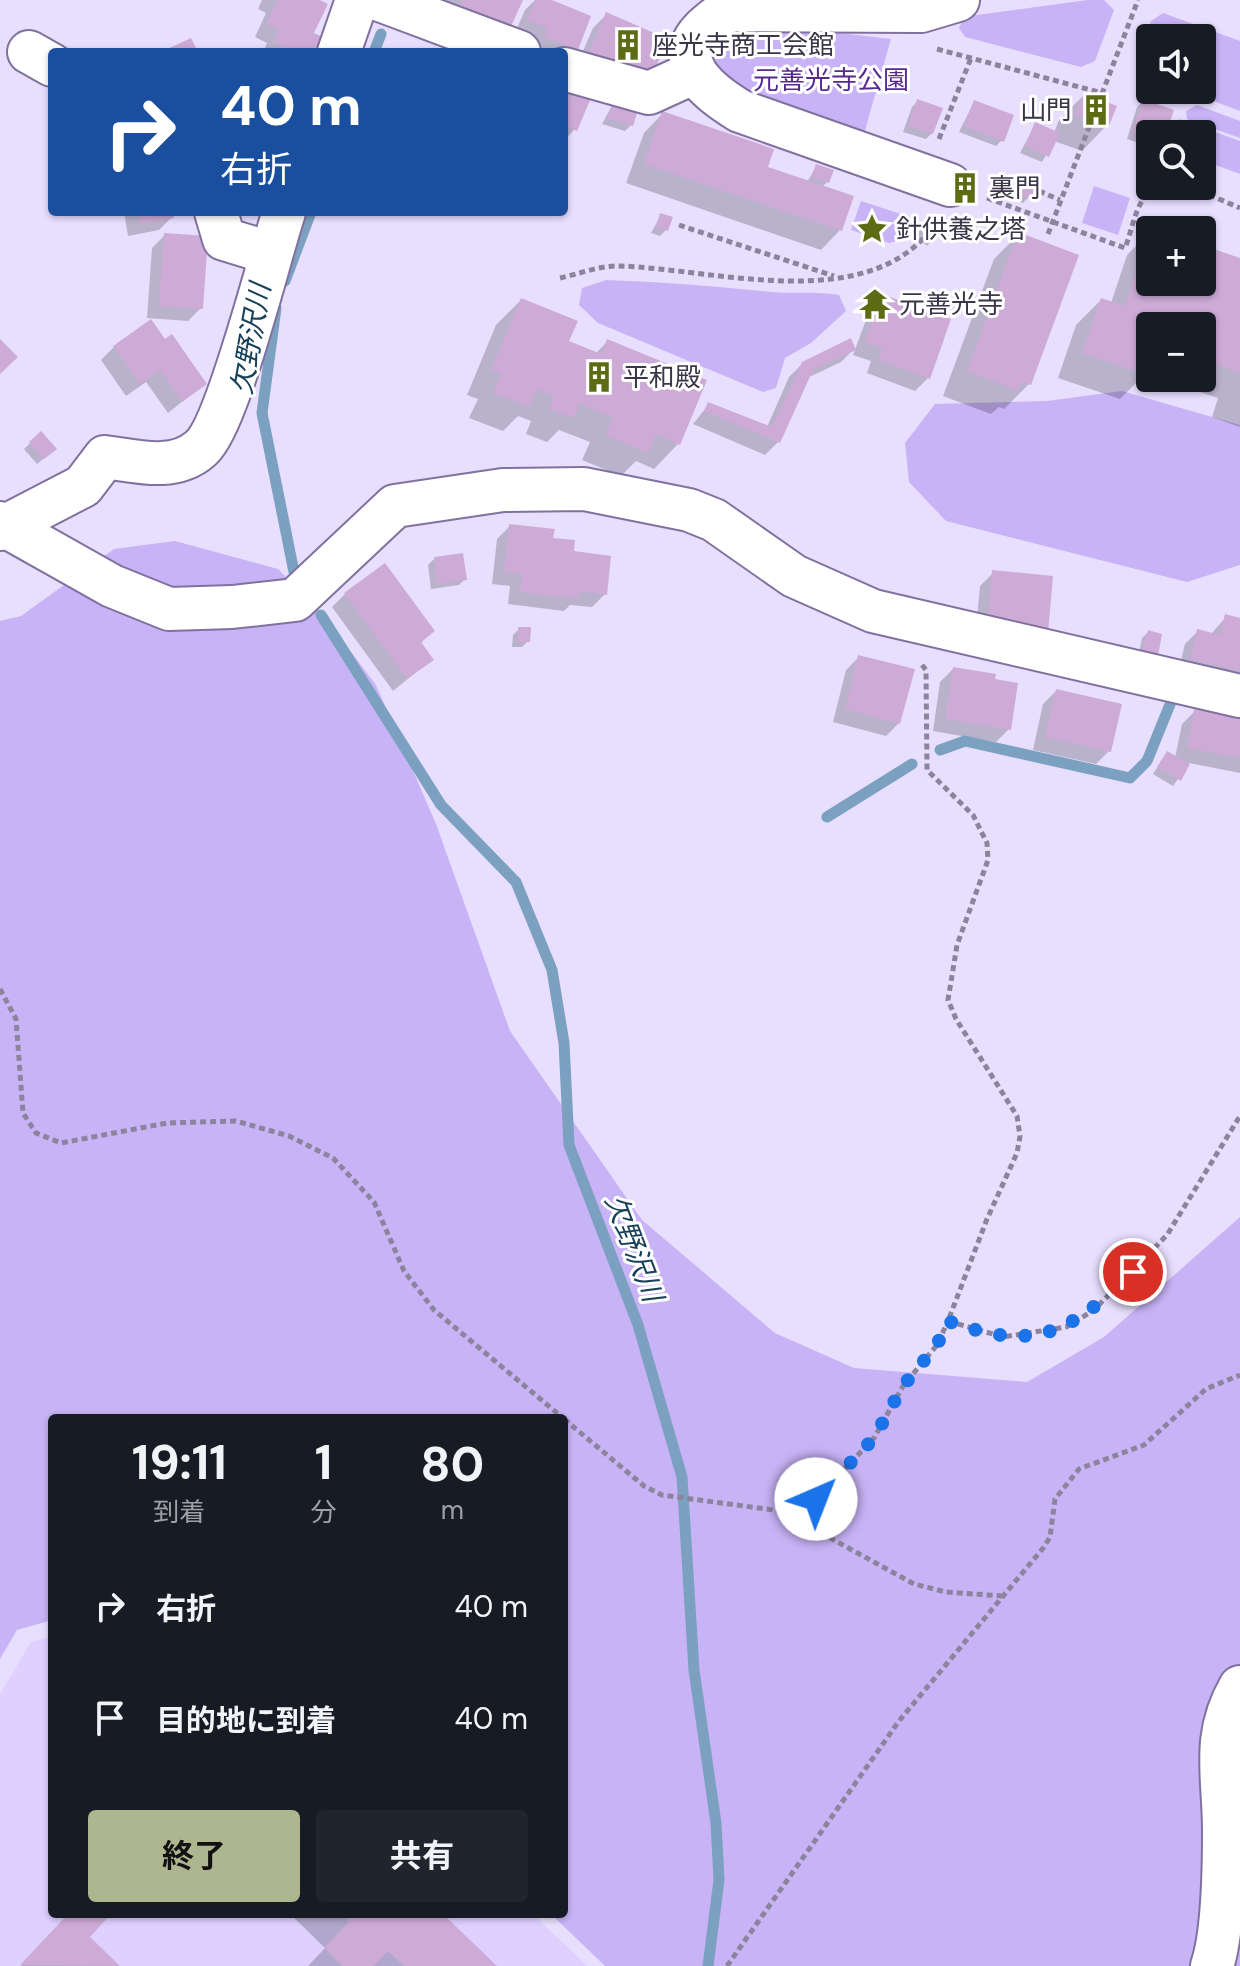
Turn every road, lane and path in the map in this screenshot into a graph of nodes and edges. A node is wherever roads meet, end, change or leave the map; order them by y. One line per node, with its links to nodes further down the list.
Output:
1 (357, 0): 5 (street)
2 (380, 0): 6 (street)
3 (958, 0): 10 (street)
4 (1138, 0): 11 (path)
5 (340, 48)
6 (508, 48)
7 (932, 48): 8 (path)
8 (971, 58): 11 (path); 12 (path)
9 (568, 70): 10 (street)
10 (693, 73): 12 (street)
11 (1102, 93): 14 (path)
12 (937, 180): 18 (path); 22 (path)
13 (1039, 191): 14 (path)
14 (1060, 200): 18 (path)
15 (1240, 208): 18 (path)
16 (217, 216): 21 (street)
17 (283, 216): 21 (street)
18 (1052, 220): 20 (path)
19 (679, 225): 22 (path)
20 (1048, 234)
21 (270, 253): 24 (street)
22 (837, 277): 23 (path)
23 (560, 278)
24 (2, 525): 26 (street)
25 (918, 660): 29 (path)
26 (1240, 696)
27 (0, 989): 31 (path)
28 (1240, 1116): 29 (path)
29 (948, 1321): 33 (path)
30 (1240, 1375): 34 (path)
31 (558, 1414)
32 (568, 1422): 34 (path)
33 (816, 1499)
34 (1002, 1596): 36 (path)
35 (1240, 1687): 37 (street)
36 (727, 1966)
37 (1212, 1966)

